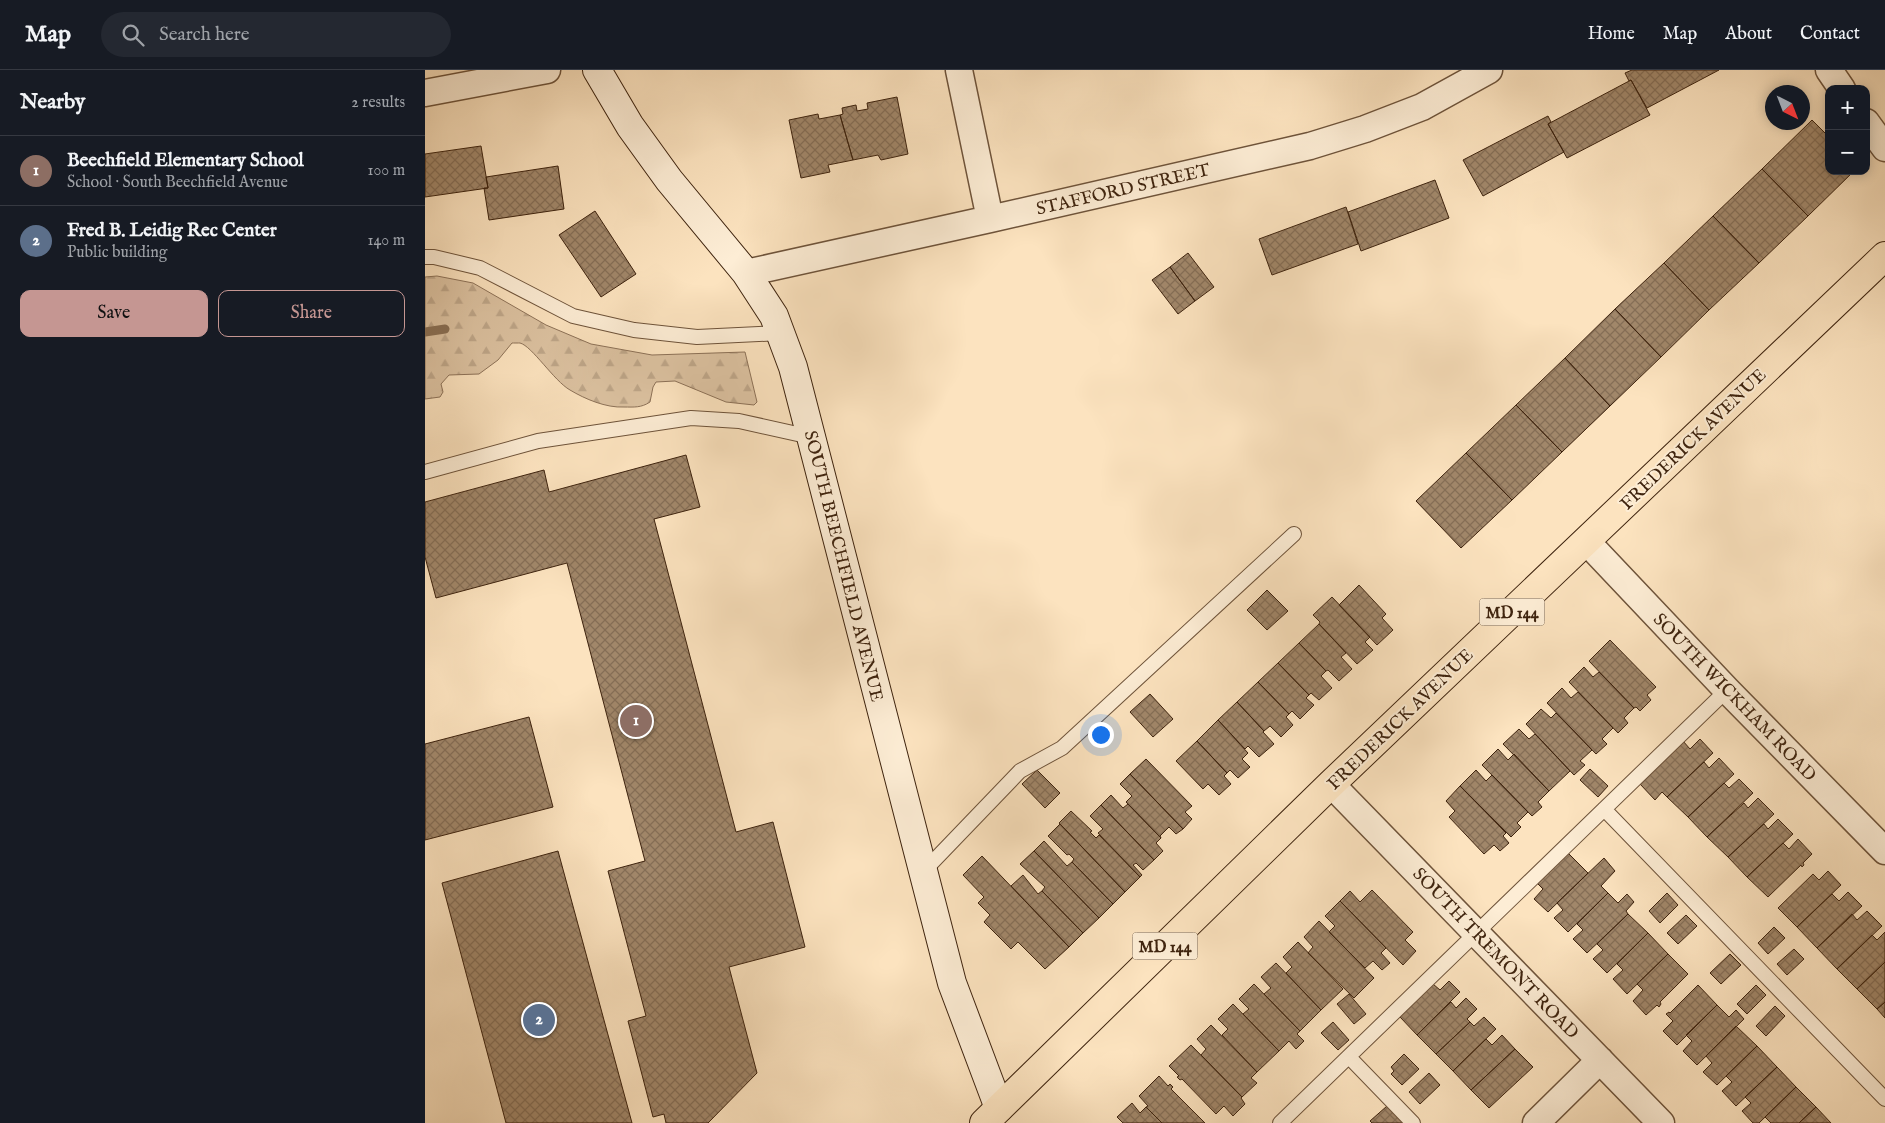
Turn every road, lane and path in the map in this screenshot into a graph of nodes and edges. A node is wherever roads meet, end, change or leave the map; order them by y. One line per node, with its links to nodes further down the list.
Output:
1 (547, 70): 7 (street)
2 (597, 70): 13 (street, SOUTH BEECHFIELD AVENUE)
3 (959, 70): 10 (street)
4 (1489, 70): 10 (street, STAFFORD STREET)
5 (1829, 70): 6 (street)
6 (1839, 85)
7 (425, 93)
8 (1870, 127): 9 (street)
9 (1885, 148)
10 (990, 219): 13 (street, STAFFORD STREET)
11 (1885, 256): 18 (main road, FREDERICK AVENUE / MD 144)
12 (425, 257): 14 (lane)
13 (746, 273): 14 (street, SOUTH BEECHFIELD AVENUE)
14 (780, 333): 15 (street, SOUTH BEECHFIELD AVENUE)
15 (811, 437): 16 (lane); 23 (street, SOUTH BEECHFIELD AVENUE)
16 (425, 472)
17 (1293, 534): 23 (lane)
18 (1586, 541): 19 (street, SOUTH WICKHAM ROAD); 20 (main road, FREDERICK AVENUE / MD 144)
19 (1727, 690): 21 (lane); 22 (street, SOUTH WICKHAM ROAD)
20 (1331, 784): 24 (street, SOUTH TREMONT ROAD); 28 (main road, FREDERICK AVENUE / MD 144)
21 (1604, 809): 24 (lane); 27 (lane)
22 (1885, 851)
23 (923, 872): 28 (street, SOUTH BEECHFIELD AVENUE)
24 (1476, 933): 25 (lane); 26 (street, SOUTH TREMONT ROAD)
25 (1349, 1057): 29 (lane); 30 (lane)
26 (1600, 1060): 31 (street); 32 (street, SOUTH TREMONT ROAD)
27 (1885, 1099)
28 (991, 1115)
29 (1281, 1123)
30 (1413, 1123)
31 (1537, 1123)
32 (1661, 1123)

